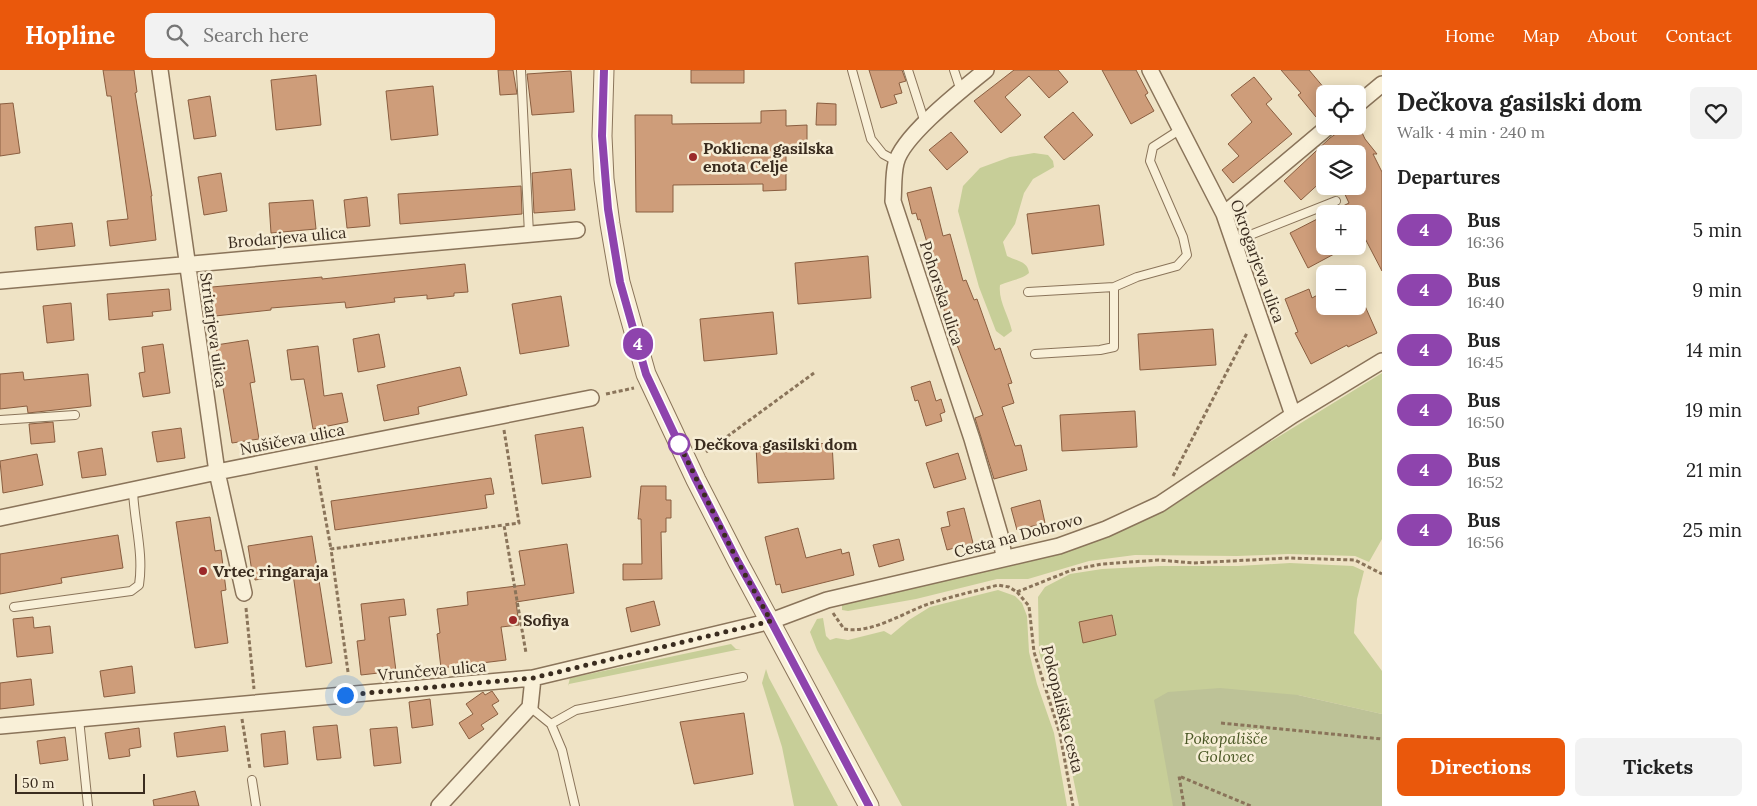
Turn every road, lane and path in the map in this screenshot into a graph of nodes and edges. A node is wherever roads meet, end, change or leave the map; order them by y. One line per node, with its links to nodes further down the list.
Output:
1 (160, 70): 21 (street, Stritarjeva ulica)
2 (521, 70): 19 (lane)
3 (604, 70): 29 (street)
4 (852, 70): 15 (lane)
5 (908, 70): 12 (lane)
6 (954, 70): 10 (lane)
7 (986, 70): 10 (street, Pohorska ulica)
8 (1150, 70): 13 (street, Okrogarjeva ulica)
9 (1382, 84): 11 (street)
10 (961, 91): 12 (street, Pohorska ulica)
11 (1366, 97)
12 (925, 124): 15 (street, Pohorska ulica)
13 (1182, 129): 17 (street, Okrogarjeva ulica); 23 (lane)
14 (1318, 135): 17 (street)
15 (896, 161): 43 (street, Pohorska ulica)
16 (1336, 202): 20 (lane)
17 (1224, 214): 20 (street, Okrogarjeva ulica)
18 (577, 230): 19 (street, Brodarjeva ulica)
19 (529, 234): 21 (street, Brodarjeva ulica)
20 (1235, 241): 33 (street, Okrogarjeva ulica)
21 (186, 263): 22 (street, Brodarjeva ulica); 37 (street, Stritarjeva ulica)
22 (0, 281)
23 (1114, 287): 24 (lane); 26 (lane)
24 (1028, 292)
25 (1248, 333): 38 (path)
26 (1035, 354)
27 (1382, 361): 33 (street, Cesta na Dobrovo)
28 (814, 373): 36 (path)
29 (651, 384): 30 (path); 49 (street)
30 (591, 398): 32 (street, Nušičeva ulica)
31 (75, 415): 34 (lane)
32 (502, 415): 35 (street, Nušičeva ulica); 41 (path)
33 (1292, 415): 43 (street, Cesta na Dobrovo)
34 (0, 420)
35 (314, 452): 37 (street, Nušičeva ulica); 42 (path)
36 (706, 452)
37 (217, 472): 39 (street, Nušičeva ulica); 46 (street, Stritarjeva ulica)
38 (1173, 476)
39 (133, 490): 40 (street, Nušičeva ulica); 48 (lane)
40 (0, 518)
41 (504, 525): 42 (path); 50 (path)
42 (330, 550): 51 (path)
43 (1004, 558): 47 (street, Cesta na Dobrovo)
44 (1382, 574): 45 (path)
45 (1017, 592): 47 (path); 68 (path, Pokopališka cesta)
46 (244, 593): 54 (path)
47 (827, 600): 49 (street, Cesta na Dobrovo)
48 (14, 607)
49 (771, 621): 53 (street, Vrunčeva ulica); 67 (street)
50 (526, 653)
51 (348, 672)
52 (743, 676): 59 (lane)
53 (533, 678): 54 (street, Vrunčeva ulica); 56 (street)
54 (256, 703): 55 (street, Vrunčeva ulica)
55 (240, 704): 57 (street, Vrunčeva ulica); 62 (path)
56 (530, 706): 59 (lane); 65 (street)
57 (79, 719): 60 (street, Vrunčeva ulica); 63 (lane)
58 (1221, 723): 61 (path)
59 (551, 724): 66 (lane)
60 (0, 726)
61 (1382, 739)
62 (252, 780): 64 (lane)
63 (88, 806)
64 (256, 806)
65 (439, 806)
66 (575, 806)
67 (868, 806)
68 (1073, 806)
69 (1184, 806): 70 (path)
70 (1251, 806)

